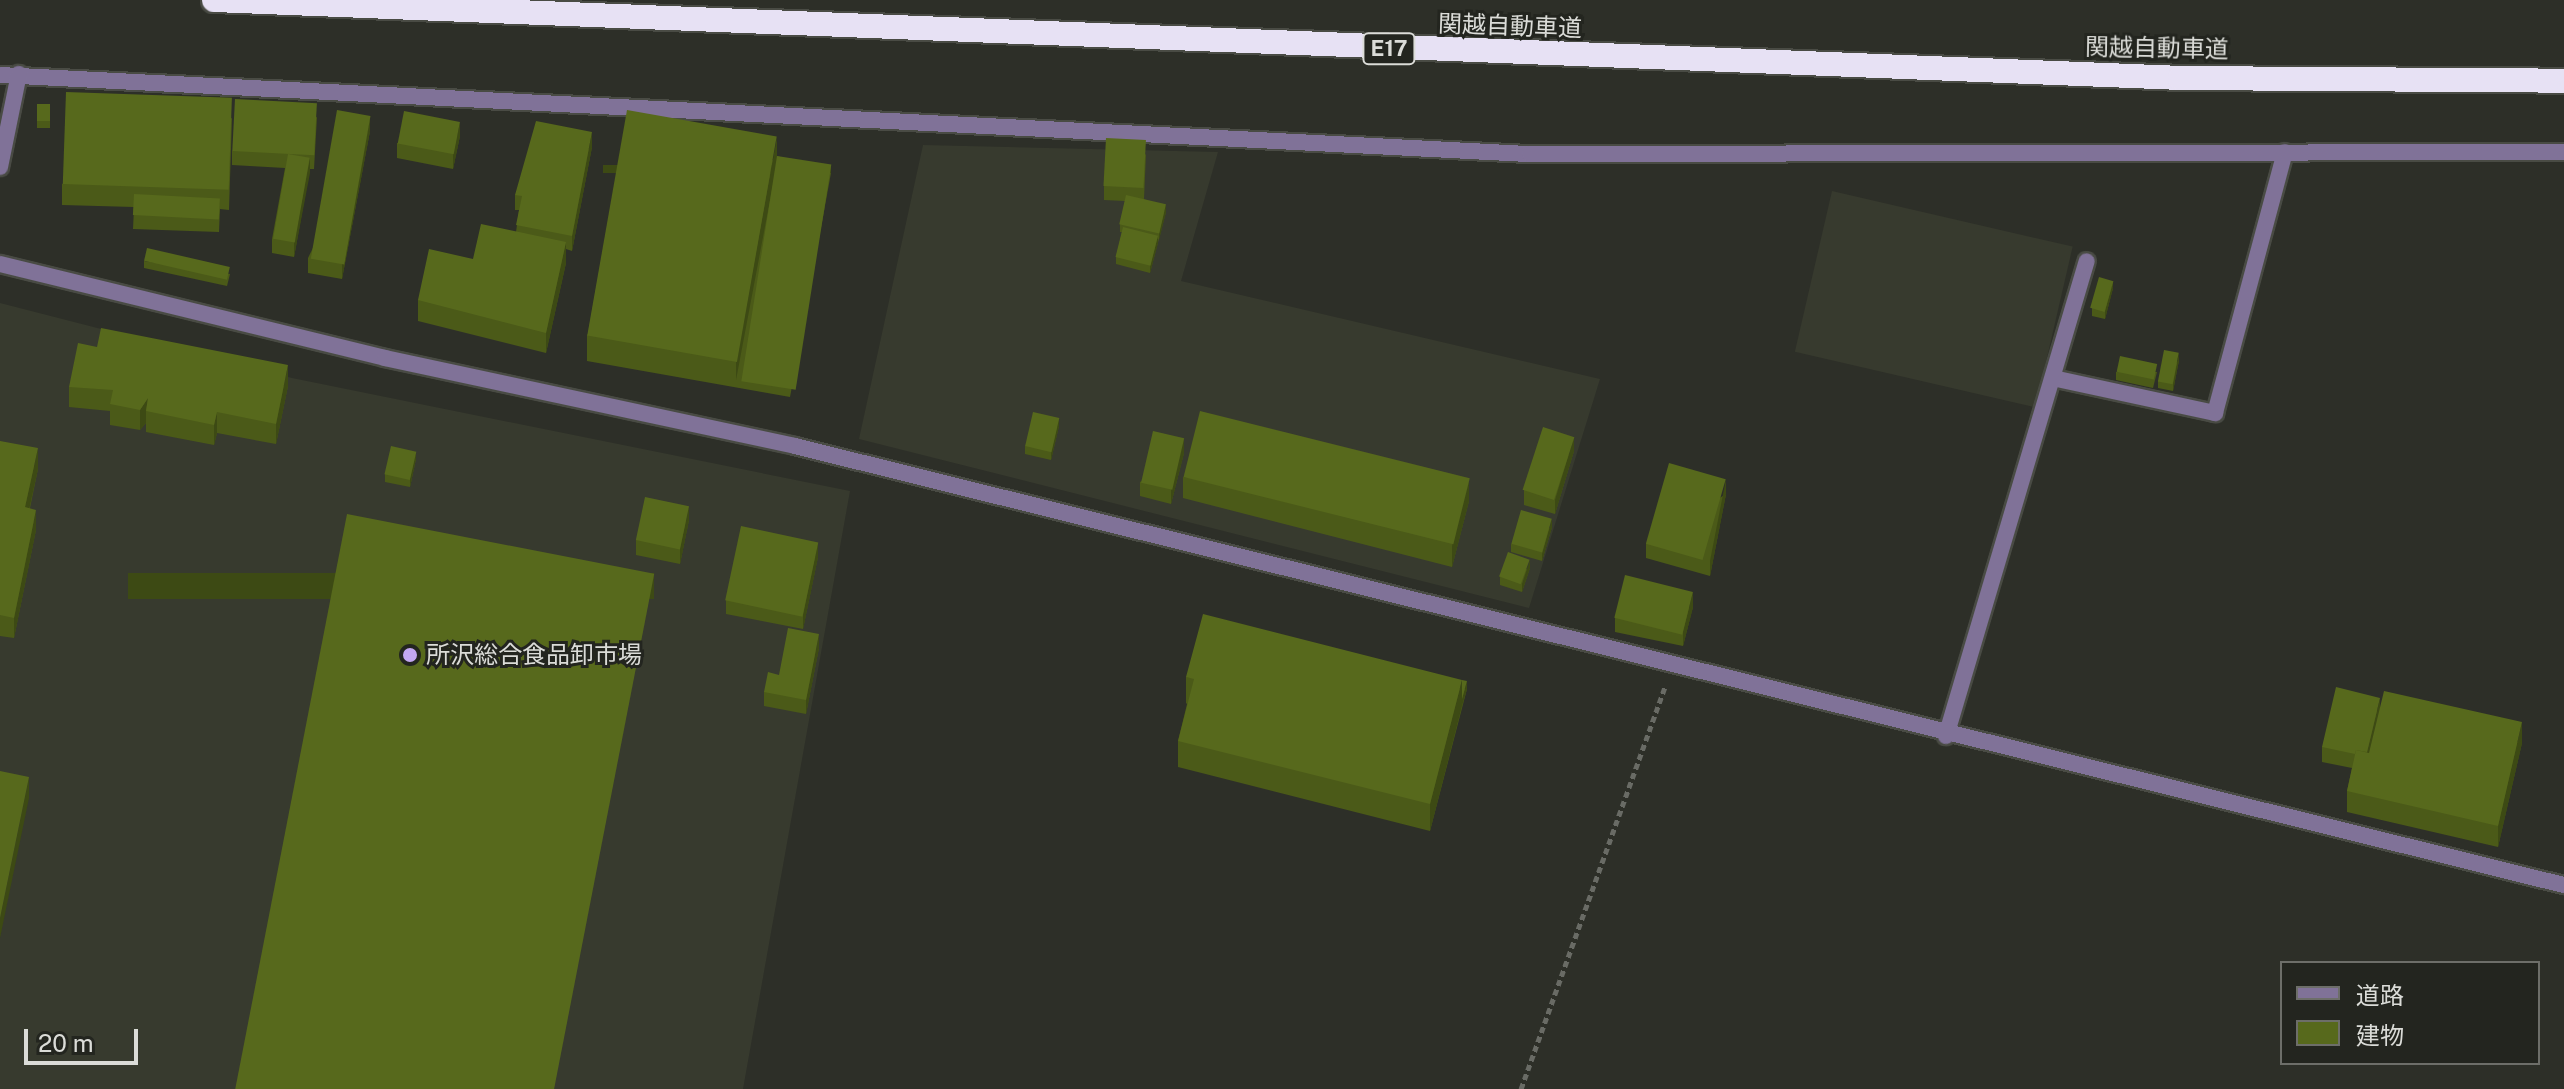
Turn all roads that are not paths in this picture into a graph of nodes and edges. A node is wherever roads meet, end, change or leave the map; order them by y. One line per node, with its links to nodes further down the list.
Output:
1 (214, 0): 4 (highway, 関越自動車道 / E17)
2 (19, 74): 3 (street); 5 (street); 7 (street)
3 (0, 75)
4 (2564, 81)
5 (2285, 152): 6 (street); 10 (street)
6 (2564, 152)
7 (0, 167)
8 (2087, 261): 10 (street)
9 (0, 264): 11 (street)
10 (2053, 378): 11 (street)
11 (1946, 736): 12 (street)
12 (2564, 885)

